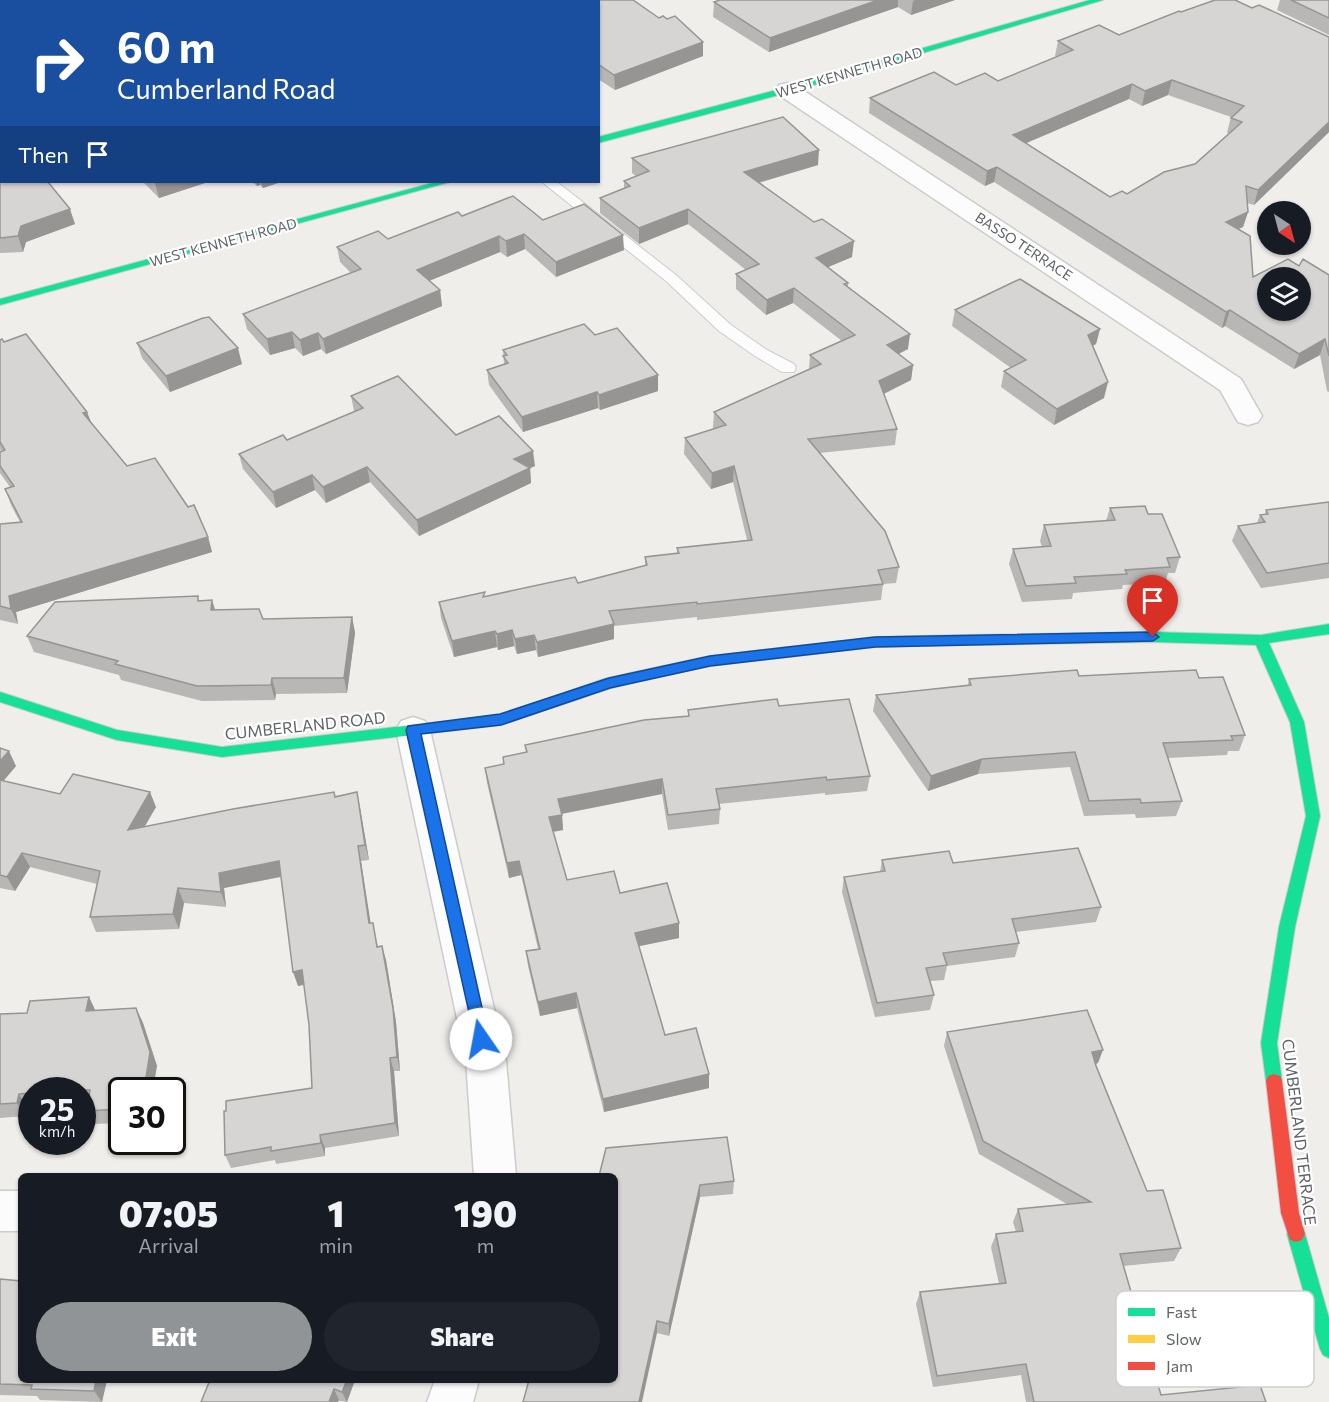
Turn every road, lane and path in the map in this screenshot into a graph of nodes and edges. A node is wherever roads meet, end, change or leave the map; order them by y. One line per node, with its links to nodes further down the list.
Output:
1 (1099, 0): 2 (street, WEST KENNETH ROAD)
2 (787, 90): 3 (street, WEST KENNETH ROAD); 8 (street, BASSO TERRACE)
3 (600, 139)
4 (442, 183): 6 (street, WEST KENNETH ROAD)
5 (550, 183): 7 (lane)
6 (0, 302)
7 (788, 368)
8 (1248, 416)
9 (1329, 629): 10 (street, CUMBERLAND ROAD)
10 (1261, 640): 12 (street, CUMBERLAND ROAD); 16 (street, CUMBERLAND TERRACE)
11 (0, 697): 12 (street, CUMBERLAND ROAD)
12 (413, 730): 13 (street)
13 (495, 1173)
14 (0, 1211): 15 (street)
15 (18, 1211)
16 (1312, 1291)
17 (1314, 1297): 18 (street, CUMBERLAND TERRACE)
18 (1329, 1349)
19 (456, 1383): 20 (street)
20 (450, 1402)

